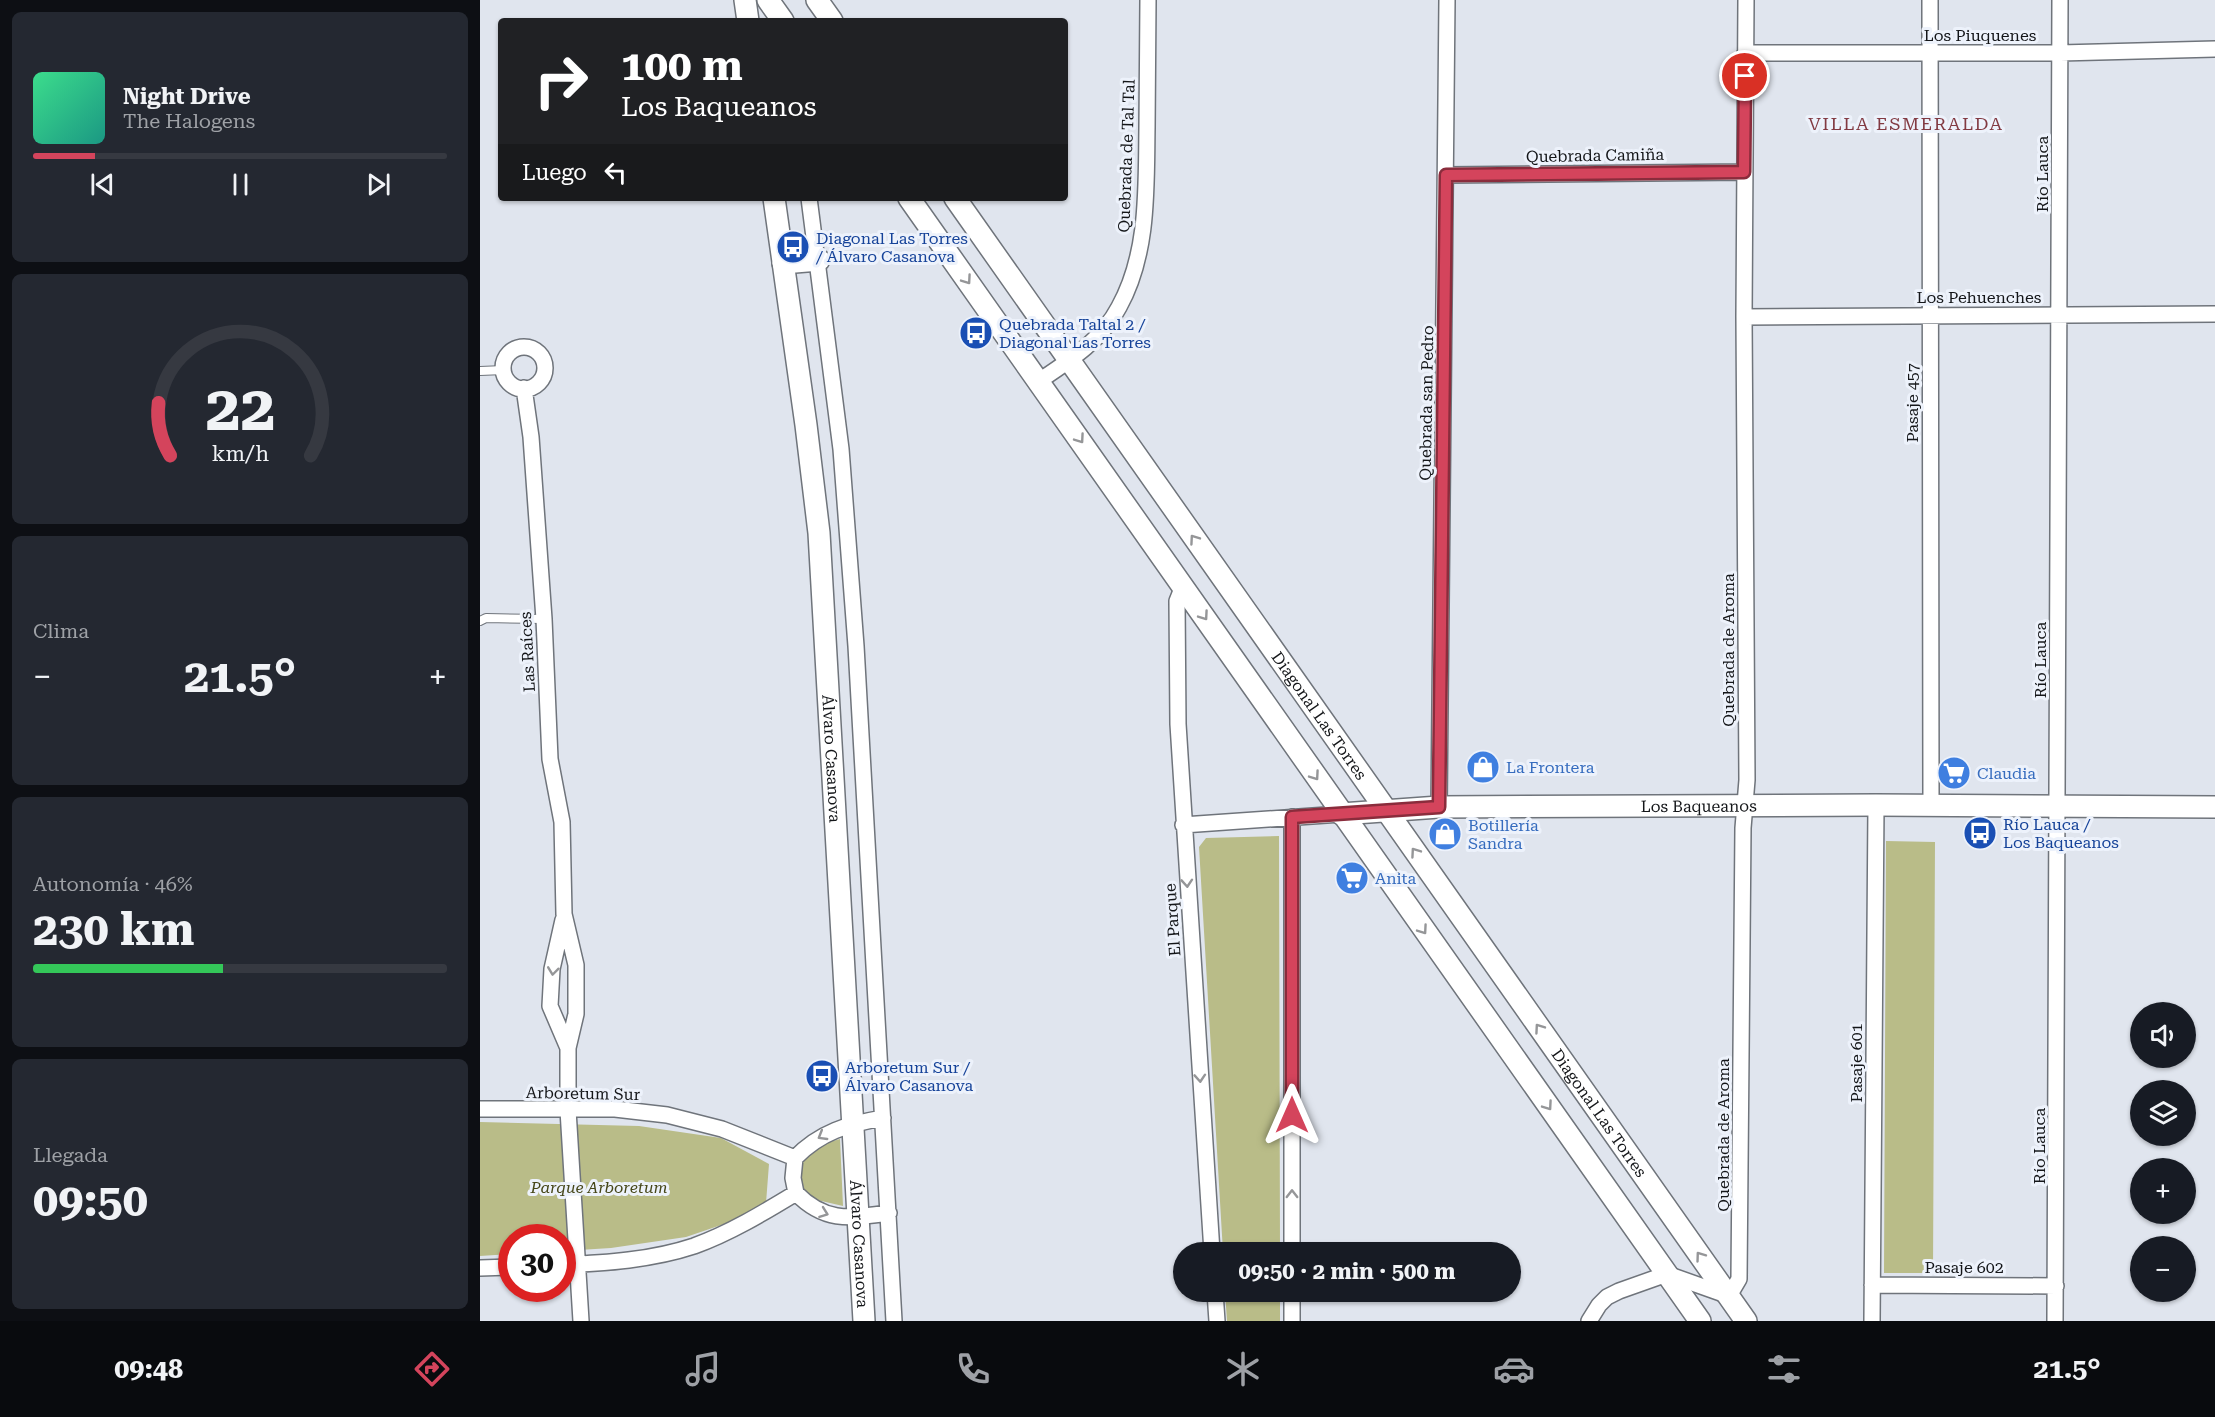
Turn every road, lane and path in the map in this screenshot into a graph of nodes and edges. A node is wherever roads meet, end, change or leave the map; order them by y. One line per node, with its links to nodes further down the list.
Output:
1 (745, 0): 9 (main road)
2 (768, 0): 10 (main road)
3 (817, 0): 11 (main road)
4 (1148, 0): 28 (street, Quebrada de Tal Tal)
5 (1447, 0): 17 (street, Quebrada san Pedro)
6 (1746, 0): 13 (street, Quebrada de Aroma)
7 (1930, 0): 14 (street, Pasaje 457)
8 (2060, 0): 15 (street, Río Lauca)
9 (748, 18)
10 (781, 18)
11 (830, 18)
12 (2215, 50): 15 (street, Los Piuquenes)
13 (1745, 53): 14 (street, Los Piuquenes); 16 (street, Quebrada de Aroma)
14 (1930, 53): 15 (street, Los Piuquenes); 25 (street, Pasaje 457)
15 (2060, 53): 26 (street, Río Lauca)
16 (1744, 172): 17 (street, Quebrada Camiña); 27 (street, Quebrada de Aroma)
17 (1446, 175): 40 (street, Quebrada san Pedro)
18 (774, 201): 23 (main road, Álvaro Casanova)
19 (810, 201): 22 (street, Álvaro Casanova)
20 (911, 201): 31 (main road, one-way to 31)
21 (957, 201): 28 (main road, Diagonal Las Torres)
22 (819, 260): 23 (main road); 50 (street, Álvaro Casanova)
23 (783, 263): 51 (main road, Álvaro Casanova)
24 (2215, 314): 26 (street, Los Pehuenches)
25 (1930, 315): 26 (street, Los Pehuenches); 27 (street, Los Pehuenches); 38 (street, Pasaje 457)
26 (2059, 315): 39 (street, Río Lauca)
27 (1744, 317): 36 (street, Quebrada de Aroma)
28 (1068, 361): 31 (street, Quebrada de Tal Tal); 42 (main road, Diagonal Las Torres, one-way to 28)
29 (504, 370): 30 (lane); 32 (street); 32 (street)
30 (480, 371)
31 (1039, 381): 33 (main road, one-way to 33)
32 (524, 388): 34 (street, Las Raíces)
33 (1183, 586): 43 (main road, one-way to 43); 45 (street, El Parque)
34 (544, 619): 35 (lane); 46 (street, Las Raíces)
35 (480, 621)
36 (1745, 805): 37 (main road, Los Baqueanos); 40 (main road, Los Baqueanos); 66 (street, Quebrada de Aroma)
37 (1876, 805): 38 (main road, Los Baqueanos); 63 (street, Pasaje 601)
38 (1931, 805): 39 (main road, Los Baqueanos)
39 (2058, 806): 41 (main road, Los Baqueanos); 64 (street, Río Lauca)
40 (1439, 807): 42 (main road, Los Baqueanos)
41 (2215, 807)
42 (1385, 810): 43 (main road, Los Baqueanos); 66 (main road, Diagonal Las Torres, one-way to 42)
43 (1341, 813): 44 (street, Los Baqueanos); 62 (main road, one-way to 62)
44 (1292, 817): 45 (street, Los Baqueanos); 58 (street, one-way to 44)
45 (1183, 825): 57 (street, El Parque, one-way to 57)
46 (564, 914): 47 (street, Las Raíces); 47 (street, Las Raíces, one-way to 47)
47 (568, 1048): 49 (street, Las Raíces)
48 (480, 1109): 49 (street, Arboretum Sur)
49 (568, 1110): 52 (street, Arboretum Sur); 56 (street, Las Raíces)
50 (883, 1118): 51 (street); 54 (street, Álvaro Casanova)
51 (854, 1123): 52 (street, one-way to 52); 55 (main road, Álvaro Casanova)
52 (795, 1158): 53 (street)
53 (796, 1193): 55 (street, one-way to 55); 59 (street)
54 (889, 1213): 55 (street); 71 (street, Álvaro Casanova)
55 (858, 1217): 70 (main road, Álvaro Casanova)
56 (569, 1224)
57 (1211, 1242)
58 (1292, 1242)
59 (576, 1264)
60 (498, 1267): 61 (street)
61 (480, 1268)
62 (1667, 1274): 66 (street); 74 (street); 75 (main road)
63 (1872, 1285): 64 (street, Pasaje 602); 77 (street, Pasaje 601)
64 (2056, 1286): 78 (street, Río Lauca)
65 (576, 1296): 69 (street, Las Raíces)
66 (1729, 1296): 76 (main road, Diagonal Las Torres)
67 (1216, 1302): 72 (street)
68 (1292, 1302): 73 (street)
69 (581, 1321)
70 (864, 1321)
71 (894, 1321)
72 (1217, 1321)
73 (1292, 1321)
74 (1588, 1321)
75 (1700, 1321)
76 (1746, 1321)
77 (1872, 1321)
78 (2055, 1321)

